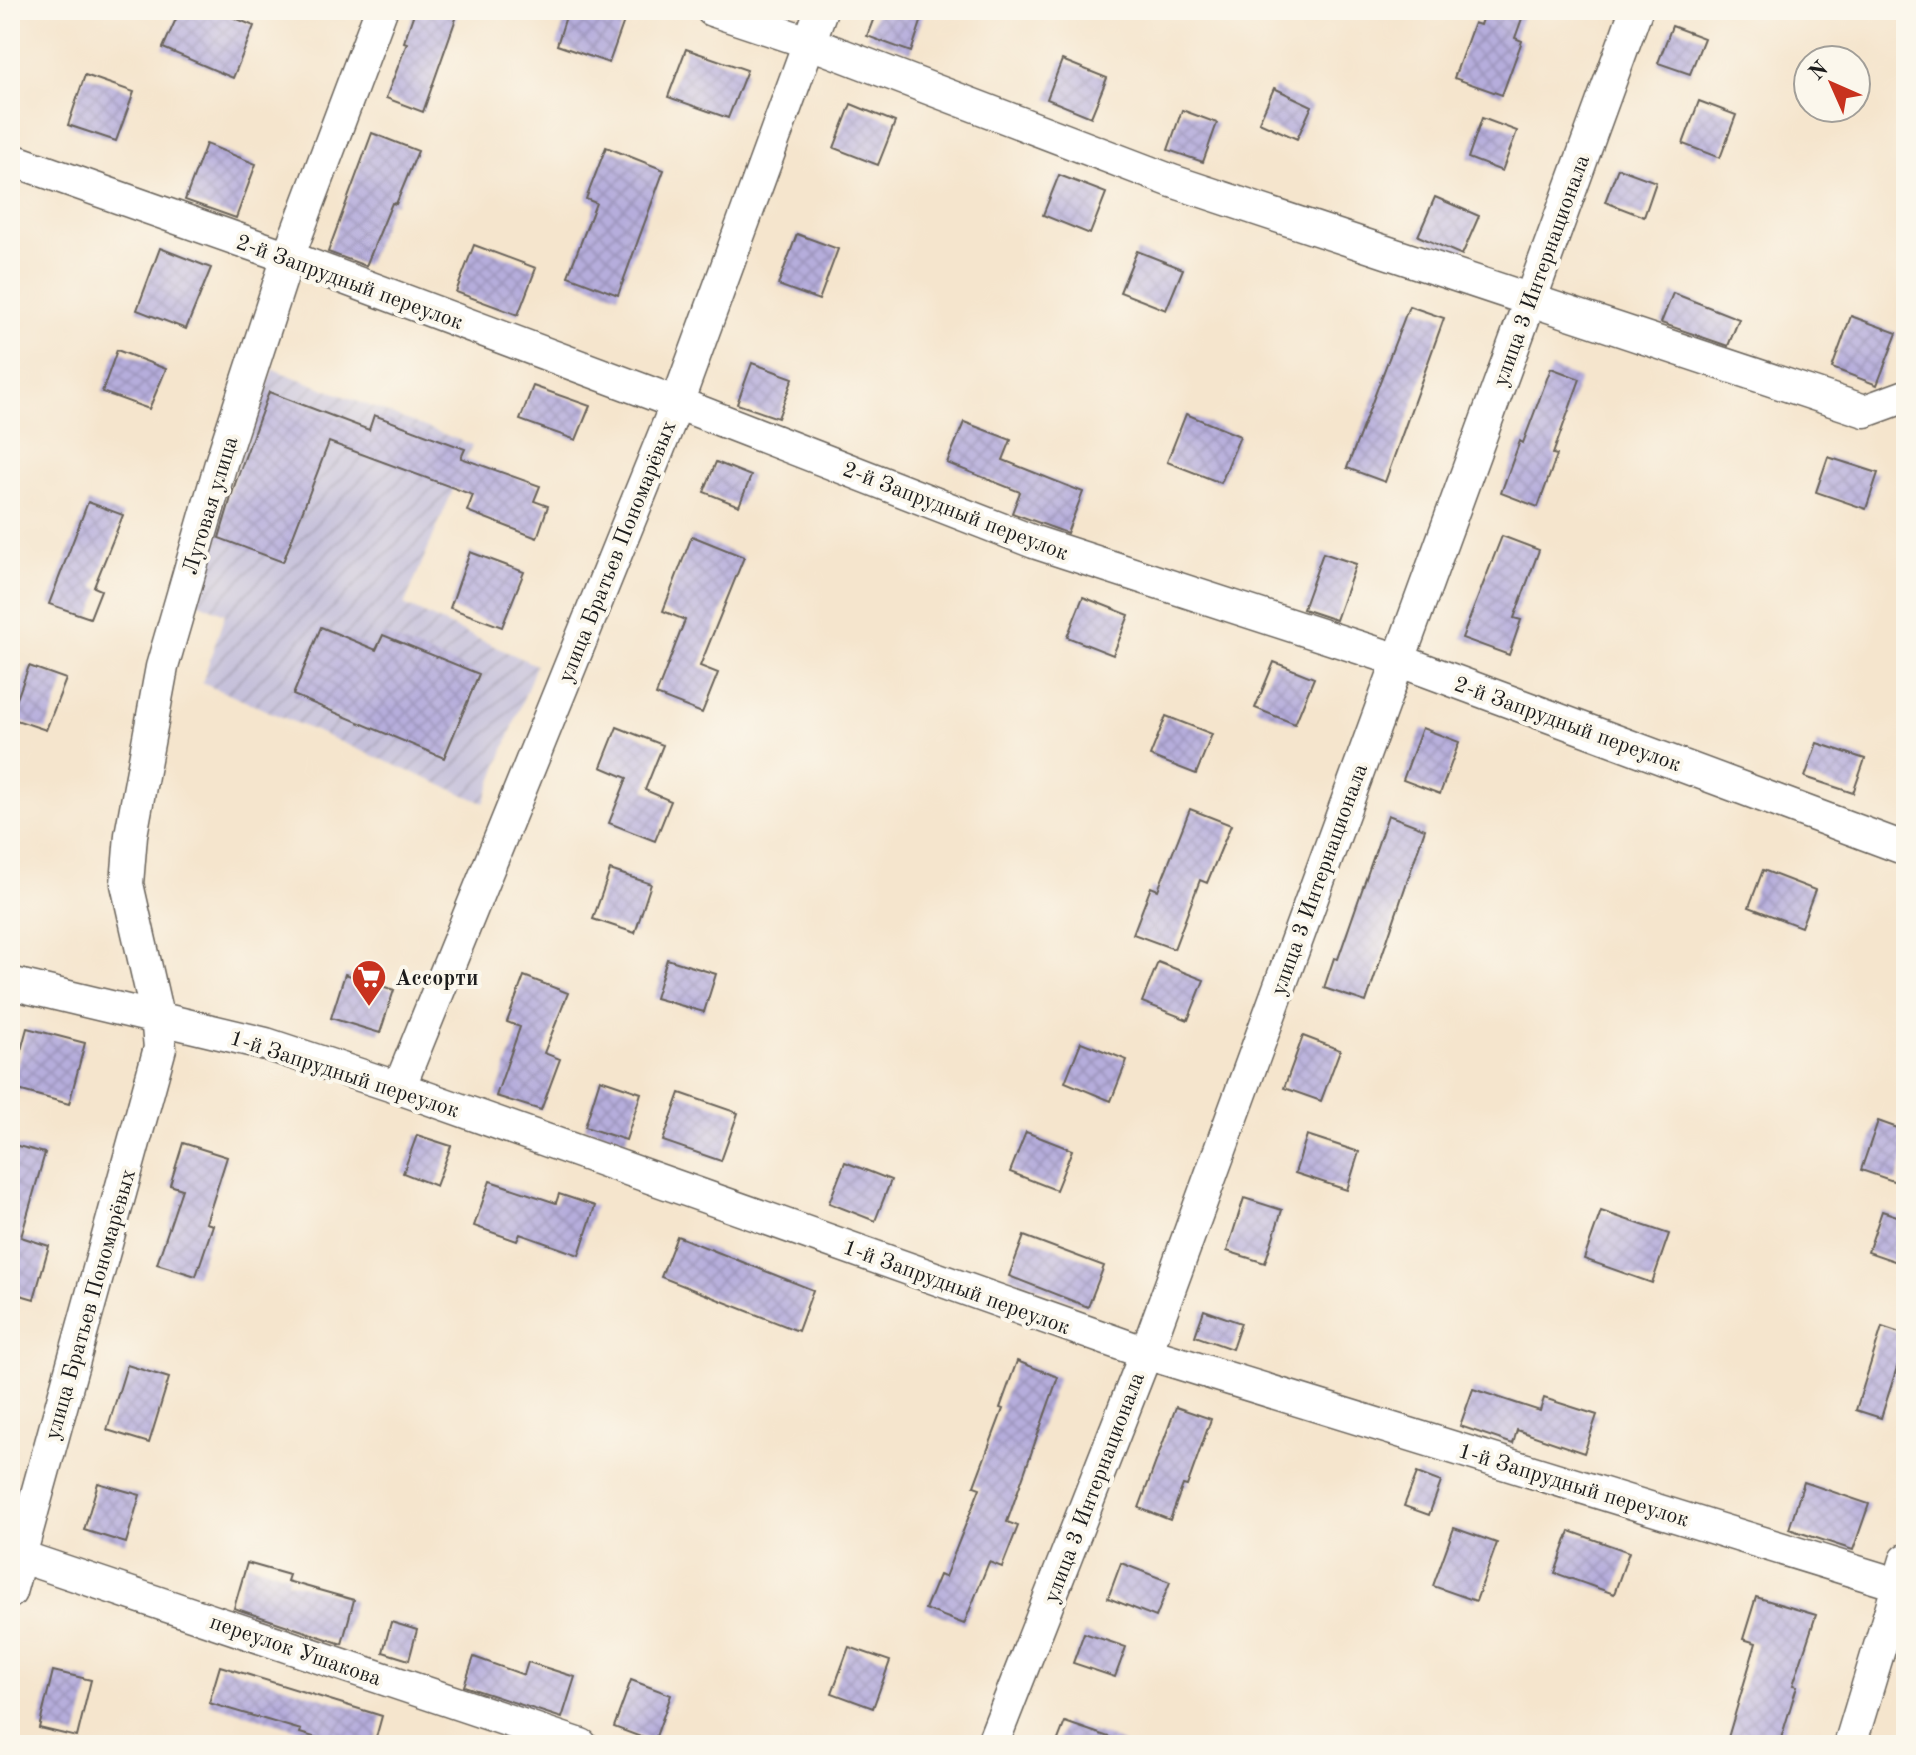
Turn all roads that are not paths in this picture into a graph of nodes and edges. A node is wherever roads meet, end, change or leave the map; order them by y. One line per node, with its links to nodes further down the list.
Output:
1 (381, 10): 7 (street, Луговая улица)
2 (712, 10): 5 (street)
3 (821, 10): 5 (street, улица Братьев Пономарёвых)
4 (1636, 10): 8 (street, улица 3 Интернационала)
5 (808, 42): 8 (street); 10 (street, улица Братьев Пономарёвых)
6 (10, 159): 7 (street, 2-й Запрудный переулок)
7 (288, 257): 10 (street, 2-й Запрудный переулок); 14 (street, Луговая улица)
8 (1528, 301): 9 (street); 11 (street, улица 3 Интернационала)
9 (1906, 396)
10 (677, 403): 11 (street, 2-й Запрудный переулок); 15 (street, улица Братьев Пономарёвых)
11 (1398, 660): 12 (street, 2-й Запрудный переулок); 16 (street, улица 3 Интернационала)
12 (1906, 849)
13 (10, 983): 14 (street, 1-й Запрудный переулок)
14 (157, 1016): 15 (street, 1-й Запрудный переулок); 17 (street, улица Братьев Пономарёвых)
15 (399, 1088): 16 (street, 1-й Запрудный переулок)
16 (1146, 1353): 18 (street, 1-й Запрудный переулок); 21 (street, улица 3 Интернационала)
17 (14, 1554): 19 (street, улица Братьев Пономарёвых); 20 (street, переулок Ушакова)
18 (1903, 1577): 22 (street)
19 (10, 1592)
20 (581, 1745)
21 (992, 1745)
22 (1850, 1745)

